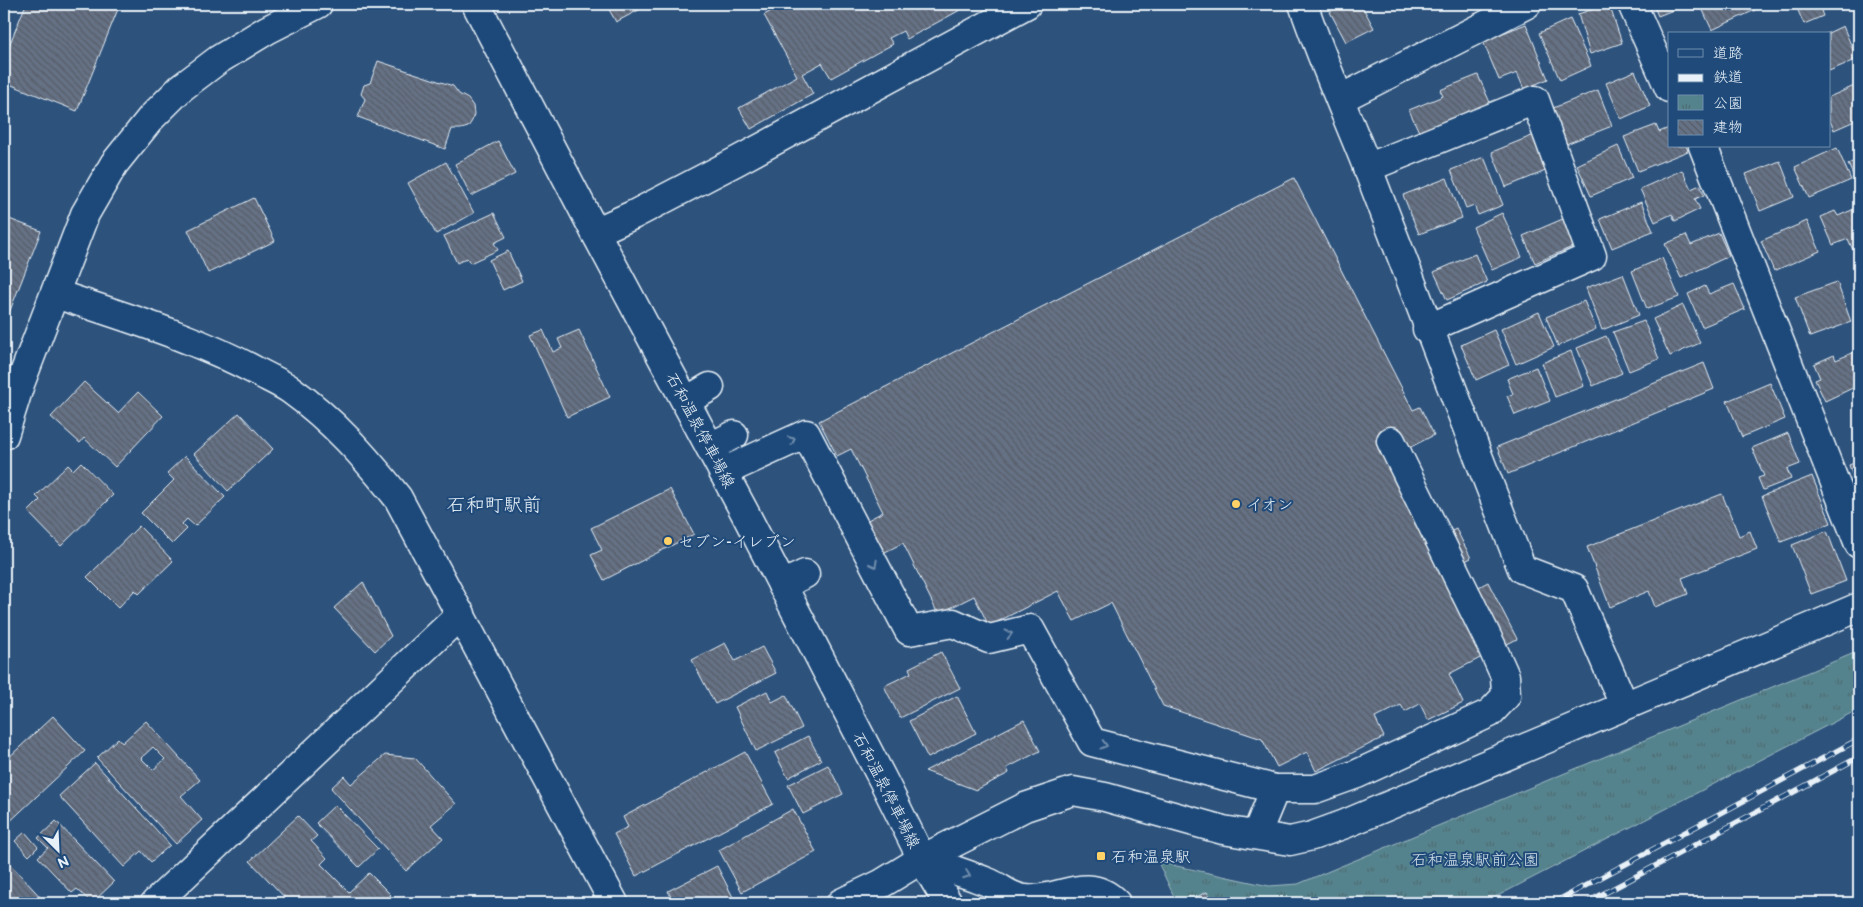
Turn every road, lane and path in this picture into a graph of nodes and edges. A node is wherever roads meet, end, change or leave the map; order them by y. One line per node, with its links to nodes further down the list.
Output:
1 (318, 4): 12 (street)
2 (476, 4): 11 (street, 石和温泉停車場線)
3 (1027, 4): 11 (street)
4 (1302, 4): 8 (street)
5 (1527, 4): 8 (street)
6 (1632, 4): 7 (street)
7 (1668, 86)
8 (1340, 99): 10 (street)
9 (1704, 148): 22 (street)
10 (1367, 168): 13 (street); 13 (street)
11 (595, 232): 16 (street, 石和温泉停車場線)
12 (56, 294): 14 (street); 24 (street)
13 (1427, 329): 25 (street)
14 (12, 380): 17 (street)
15 (710, 387): 16 (street)
16 (686, 401): 20 (street, 石和温泉停車場線)
17 (4, 435)
18 (734, 435): 20 (street)
19 (1391, 441): 26 (street)
20 (710, 446): 21 (street, 石和温泉停車場線)
21 (723, 472): 26 (street, one-way to 26); 28 (street, 石和温泉停車場線)
22 (1859, 544)
23 (1859, 607): 25 (street)
24 (461, 614): 29 (street); 30 (street)
25 (1624, 705): 27 (street)
26 (1274, 789): 27 (street)
27 (1256, 835): 28 (street)
28 (922, 859): 31 (street); 32 (street, 石和温泉停車場線); 33 (street, one-way to 33)
29 (155, 903)
30 (614, 903)
31 (841, 903)
32 (948, 903)
33 (1116, 903)

